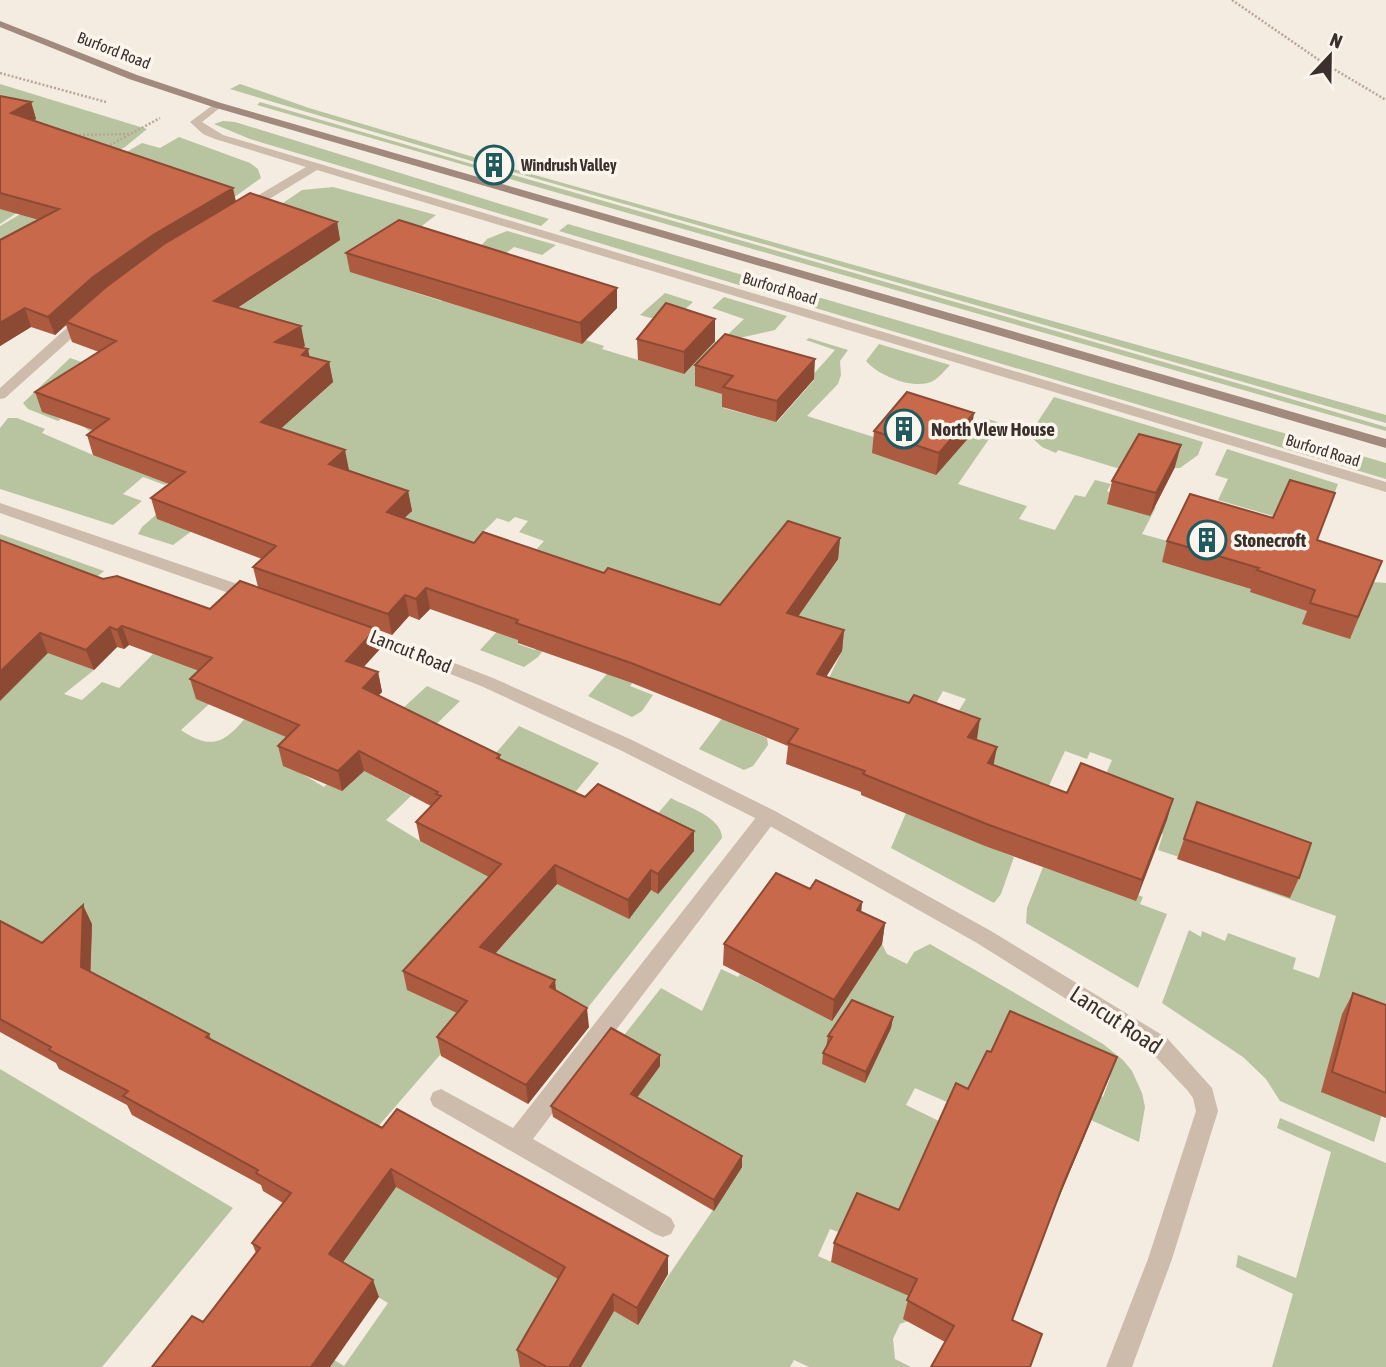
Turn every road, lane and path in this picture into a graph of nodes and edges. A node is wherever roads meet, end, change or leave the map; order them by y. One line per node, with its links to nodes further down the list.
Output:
1 (1232, 0): 4 (path)
2 (0, 24): 6 (main road, Burford Road)
3 (0, 73): 5 (path)
4 (1386, 100)
5 (107, 103)
6 (217, 105): 9 (street); 17 (main road, Burford Road)
7 (148, 114): 8 (path)
8 (161, 118): 9 (path); 10 (path)
9 (195, 122): 13 (street, Burford Road)
10 (129, 134): 11 (path); 12 (path)
11 (65, 135)
12 (94, 155)
13 (316, 166): 14 (street); 18 (street, Burford Road)
14 (233, 216)
15 (96, 309): 16 (street)
16 (0, 395)
17 (1386, 444)
18 (1386, 487)
19 (0, 508): 20 (street)
20 (279, 604)
21 (341, 625): 22 (street, Lancut Road)
22 (768, 816): 24 (street); 26 (street, Lancut Road)
23 (441, 1099): 24 (street)
24 (516, 1143): 25 (street)
25 (663, 1226)
26 (1119, 1367)

